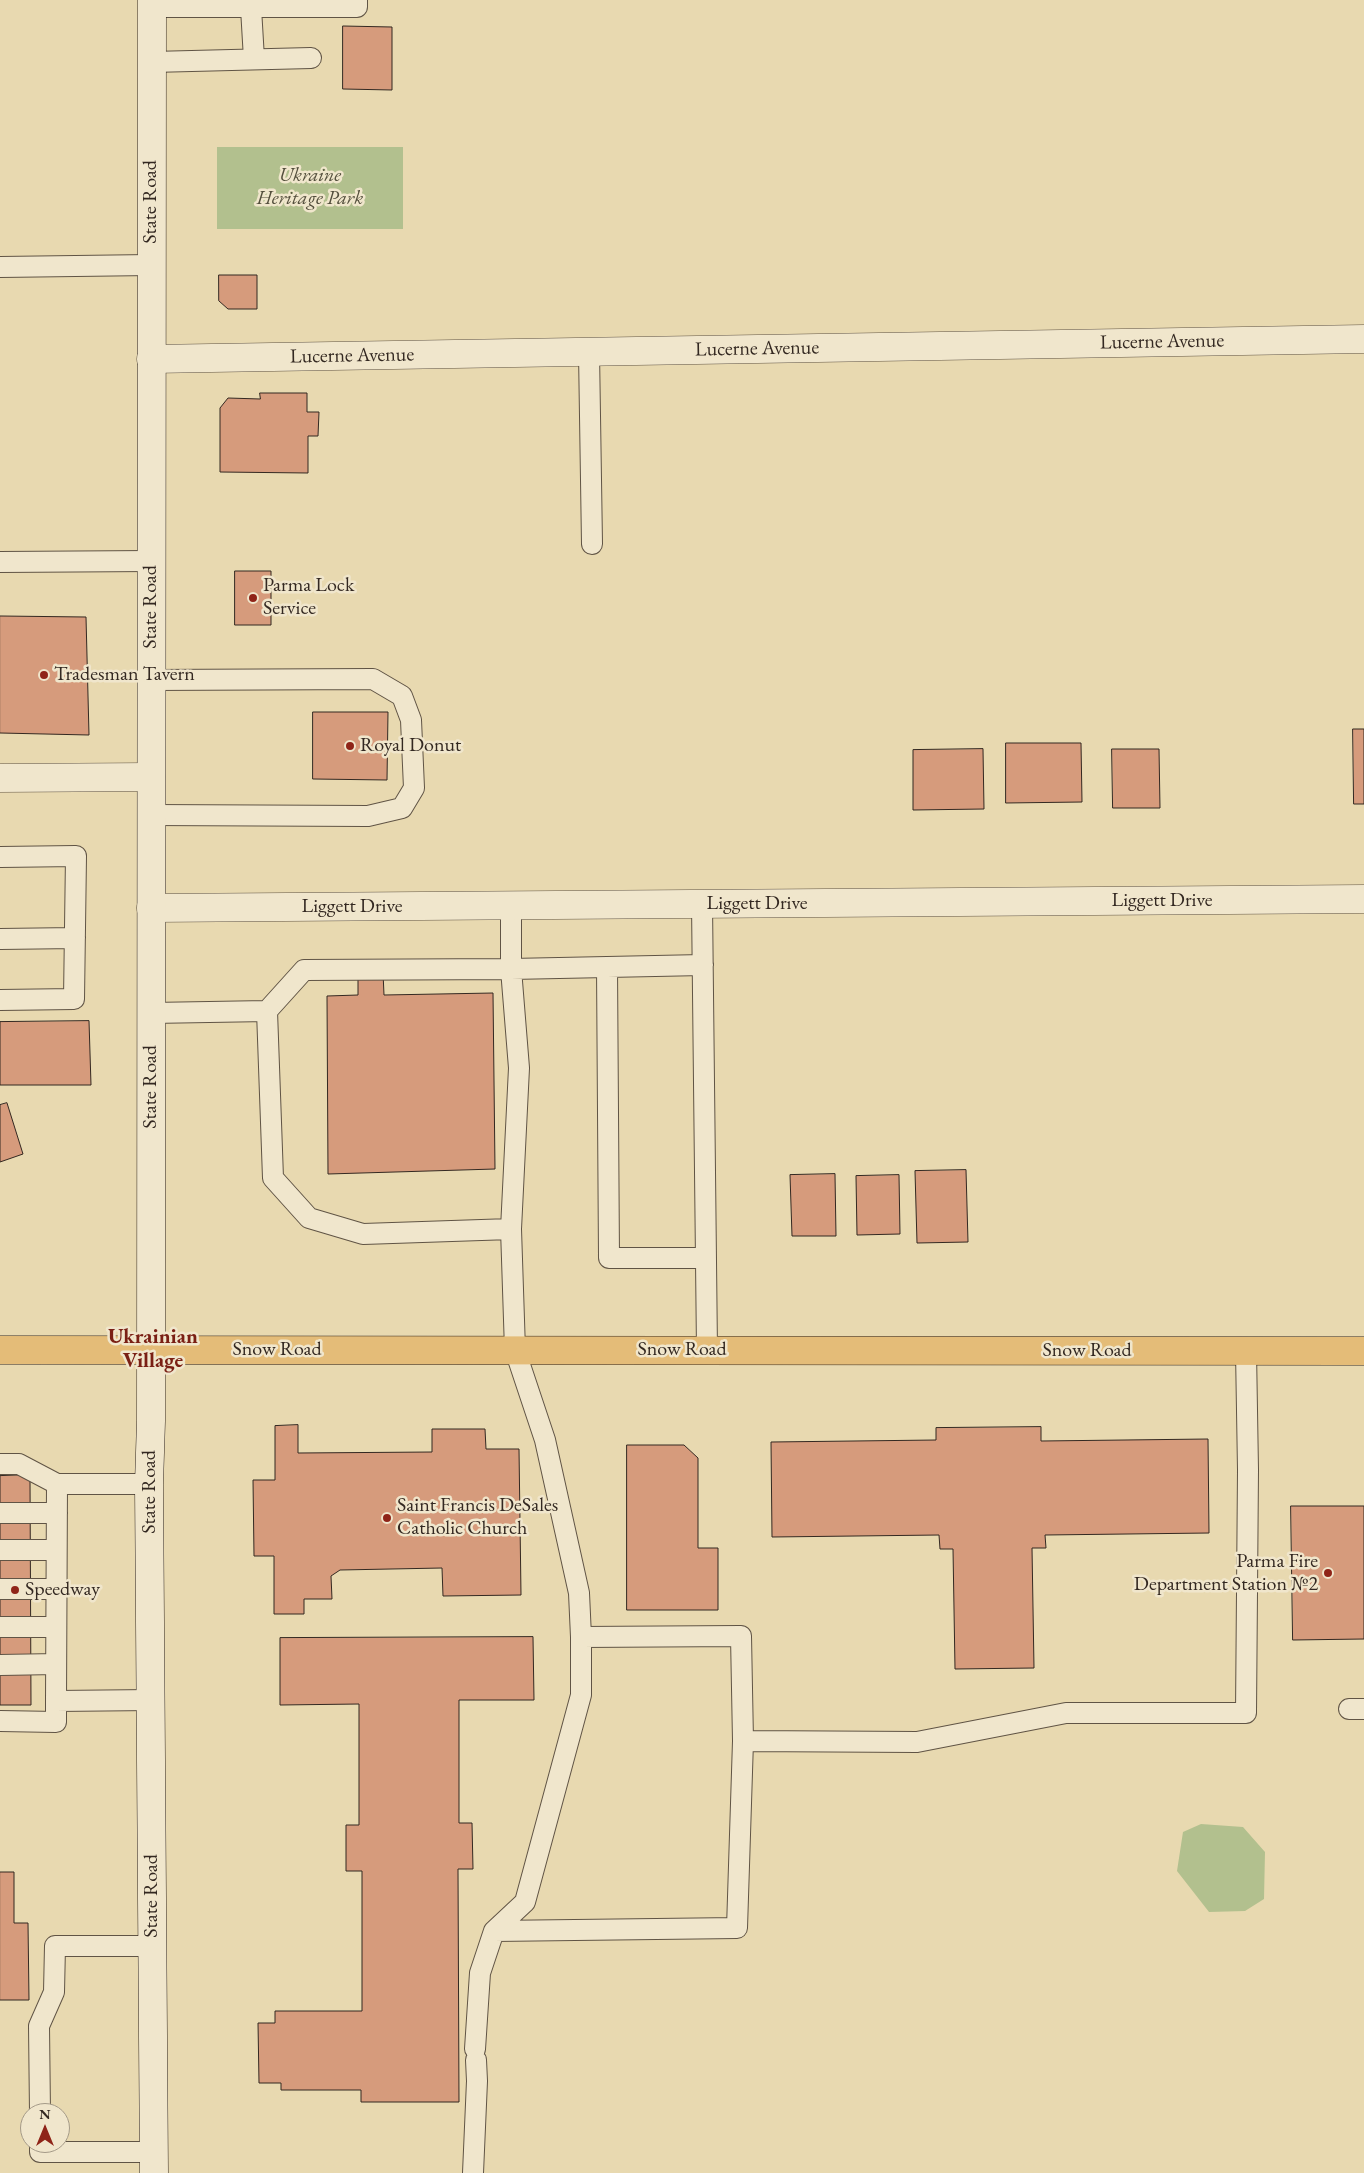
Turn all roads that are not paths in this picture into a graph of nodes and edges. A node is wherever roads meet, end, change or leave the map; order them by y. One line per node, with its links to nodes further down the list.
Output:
1 (357, 0): 3 (lane)
2 (152, 4): 3 (lane); 6 (street, State Road)
3 (251, 8): 5 (lane)
4 (311, 58): 5 (lane)
5 (254, 60): 6 (lane)
6 (152, 62): 7 (street, State Road)
7 (151, 265): 8 (lane); 11 (street, State Road)
8 (0, 267)
9 (1364, 339): 10 (street, Lucerne Avenue)
10 (589, 352): 11 (street, Lucerne Avenue); 12 (lane)
11 (151, 359): 13 (street, State Road)
12 (592, 544)
13 (151, 561): 14 (lane); 15 (street, State Road)
14 (0, 562)
15 (151, 680): 16 (street, State Road); 18 (lane)
16 (151, 777): 17 (street); 18 (street, State Road)
17 (0, 778)
18 (151, 815): 23 (street, State Road)
19 (0, 857): 24 (lane)
20 (1364, 899): 21 (street, Liggett Drive)
21 (702, 904): 22 (street, Liggett Drive); 26 (lane)
22 (511, 906): 23 (street, Liggett Drive); 28 (lane)
23 (151, 908): 31 (street, State Road)
24 (75, 938): 25 (lane); 29 (lane)
25 (0, 939)
26 (703, 965): 27 (lane); 33 (lane)
27 (607, 967): 28 (lane); 33 (lane)
28 (511, 969): 30 (lane); 32 (lane)
29 (0, 1000)
30 (267, 1011): 31 (lane); 32 (lane)
31 (151, 1012): 35 (street, State Road)
32 (511, 1230): 36 (lane)
33 (706, 1258): 37 (lane)
34 (0, 1350): 35 (main road, Snow Road)
35 (151, 1350): 36 (main road, Snow Road); 42 (street, State Road)
36 (515, 1350): 37 (main road, Snow Road); 51 (lane)
37 (707, 1350): 38 (main road, Snow Road)
38 (1246, 1351): 39 (main road, Snow Road); 57 (lane)
39 (1364, 1351)
40 (0, 1464): 41 (lane)
41 (57, 1484): 42 (lane); 44 (lane)
42 (149, 1484): 54 (street, State Road)
43 (0, 1513): 44 (lane)
44 (57, 1513): 46 (lane)
45 (0, 1550): 46 (lane)
46 (56, 1550): 48 (lane)
47 (0, 1589): 48 (lane)
48 (56, 1589): 50 (lane)
49 (0, 1627): 50 (lane)
50 (56, 1627): 52 (lane)
51 (581, 1637): 57 (lane); 58 (lane)
52 (56, 1664): 53 (lane); 55 (lane)
53 (0, 1665)
54 (152, 1700): 55 (lane); 59 (street, State Road)
55 (56, 1701): 56 (lane)
56 (0, 1721)
57 (743, 1741): 58 (lane)
58 (494, 1931): 63 (lane)
59 (152, 1946): 60 (lane); 62 (street, State Road)
60 (40, 2103)
61 (51, 2153): 62 (lane)
62 (154, 2162)
63 (473, 2173)

